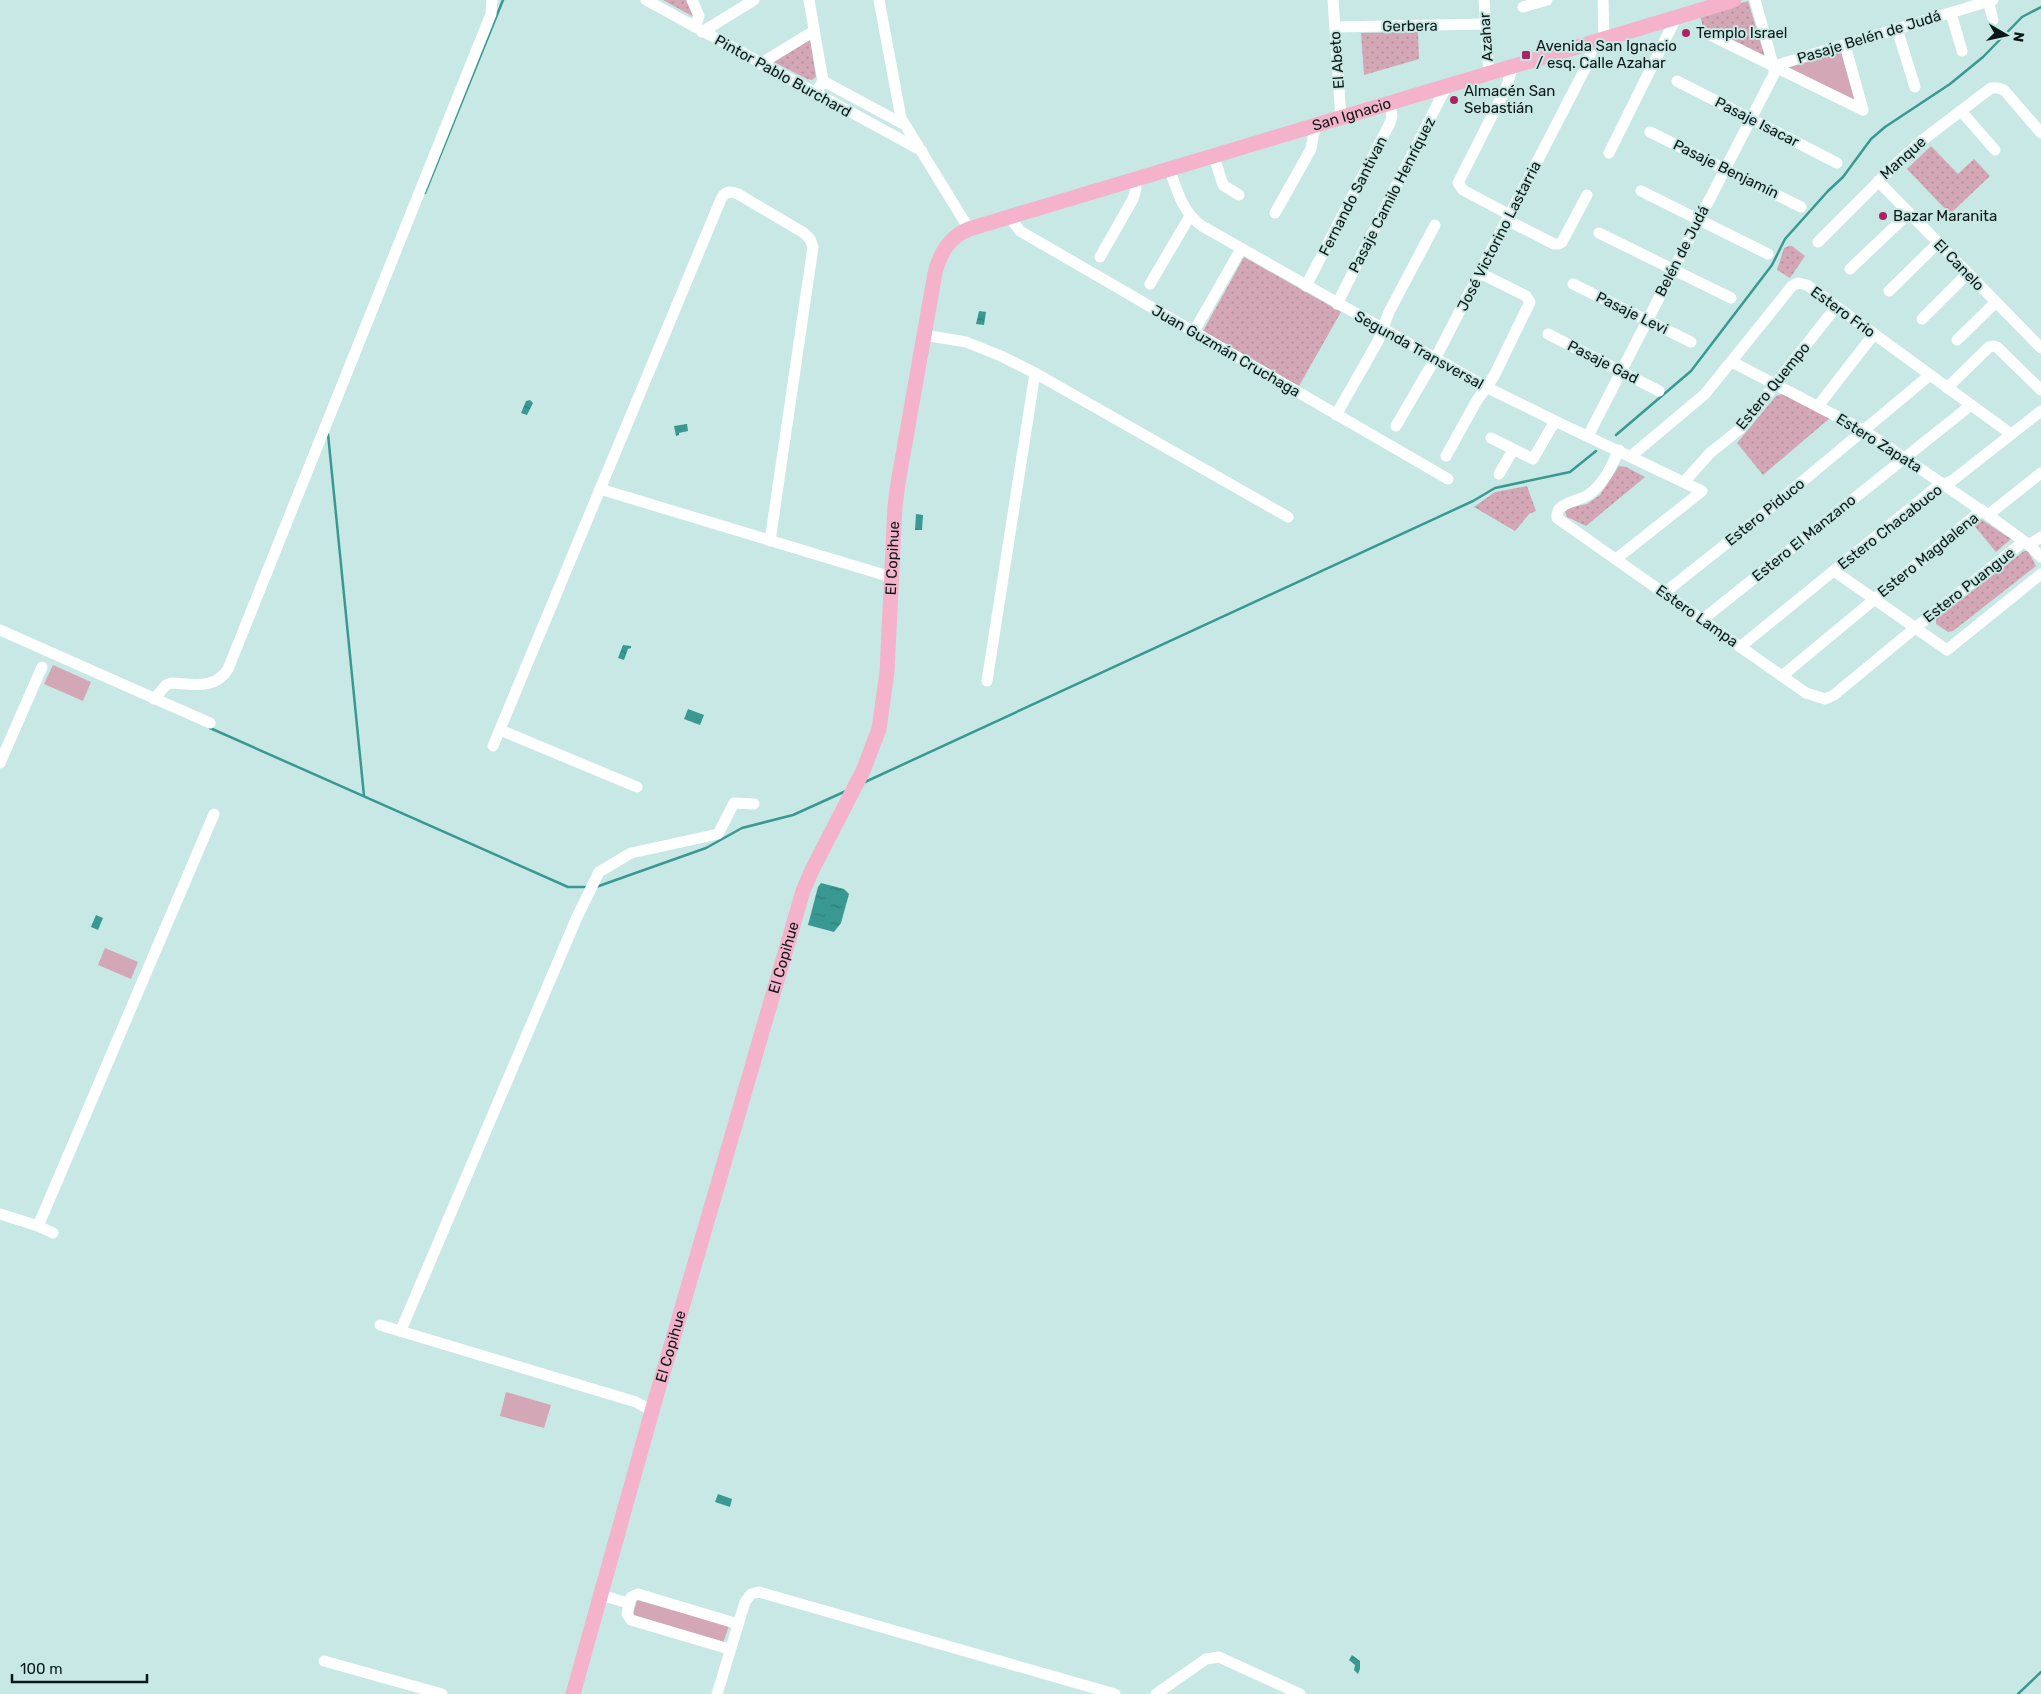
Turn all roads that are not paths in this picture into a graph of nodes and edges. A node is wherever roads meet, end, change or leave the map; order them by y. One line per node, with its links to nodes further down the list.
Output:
1 (492, 0): 143 (street)
2 (646, 0): 20 (street, Pintor Pablo Burchard)
3 (692, 0): 20 (street)
4 (754, 0): 20 (street)
5 (809, 0): 22 (street)
6 (880, 0): 40 (street)
7 (1333, 0): 19 (street, El Abeto)
8 (1484, 0): 18 (street, Azahar)
9 (1547, 0): 14 (street)
10 (1603, 0): 24 (street, José Victorino Lastarria)
11 (1734, 0): 16 (main road, San Ignacio)
12 (1755, 0): 28 (street)
13 (1989, 0): 15 (street, Pasaje Belén de Judá); 17 (street)
14 (1523, 7)
15 (1951, 13): 21 (street, Pasaje Belén de Judá); 26 (street)
16 (1676, 18): 24 (main road, San Ignacio); 46 (street)
17 (1993, 20)
18 (1485, 24): 19 (street, Gerbera); 30 (street, Azahar)
19 (1335, 27): 39 (street, El Abeto)
20 (698, 29): 27 (street, Pintor Pablo Burchard)
21 (1897, 29): 25 (street, Pasaje Belén de Judá); 34 (street)
22 (814, 30): 27 (street); 31 (street)
23 (1706, 33): 28 (street)
24 (1598, 41): 29 (main road, San Ignacio); 60 (street, José Victorino Lastarria)
25 (1845, 45): 28 (street, Pasaje Belén de Judá); 28 (street)
26 (1962, 51)
27 (760, 64): 35 (street, Pintor Pablo Burchard)
28 (1774, 66): 38 (street, Belén de Judá)
29 (1512, 67): 30 (main road, San Ignacio); 60 (street)
30 (1489, 75): 33 (main road, San Ignacio)
31 (823, 81): 35 (street); 40 (street, Pintor Pablo Burchard)
32 (1677, 81): 38 (street, Pasaje Isacar)
33 (1446, 87): 36 (main road, San Ignacio); 81 (street, Pasaje Camilo Henríquez)
34 (1915, 87)
35 (815, 94): 45 (street, Pintor Pablo Burchard)
36 (1390, 104): 39 (main road, San Ignacio); 77 (street, Fernando Santivan)
37 (1961, 110): 43 (street, Manque); 44 (street); 52 (street, Manque)
38 (1750, 118): 48 (street, Pasaje Isacar); 49 (street, Belén de Judá)
39 (1341, 119): 41 (main road, San Ignacio)
40 (905, 124): 45 (street)
41 (1315, 126): 47 (main road, San Ignacio); 57 (street)
42 (1650, 132): 49 (street, Pasaje Benjamín)
43 (2041, 134)
44 (1995, 150)
45 (922, 151): 64 (street)
46 (1609, 153)
47 (1214, 157): 50 (main road, San Ignacio); 54 (street)
48 (1837, 163)
49 (1724, 169): 56 (street, Pasaje Benjamín); 62 (street, Belén de Judá)
50 (1170, 170): 51 (main road, San Ignacio); 59 (street, Segunda Transversal)
51 (1135, 180): 61 (main road, San Ignacio); 70 (street)
52 (1878, 181): 58 (street, El Canelo); 66 (street, Manque)
53 (1641, 191): 62 (street)
54 (1239, 194)
55 (1587, 195): 60 (street)
56 (1801, 207)
57 (1275, 213)
58 (1909, 213): 67 (street, El Canelo); 72 (street)
59 (1190, 216): 68 (street, Segunda Transversal); 75 (street)
60 (1508, 217): 73 (street, José Victorino Lastarria)
61 (1010, 218): 64 (main road, San Ignacio); 86 (street, Juan Guzmán Cruchaga)
62 (1698, 219): 69 (street); 71 (street, Belén de Judá)
63 (1435, 225): 85 (street)
64 (969, 229): 89 (main road, El Copihue)
65 (1599, 233): 71 (street)
66 (1818, 242)
67 (1938, 243): 74 (street, El Canelo); 78 (street)
68 (1241, 248): 77 (street, Segunda Transversal); 86 (street)
69 (1768, 254)
70 (1100, 257)
71 (1673, 270): 79 (street); 84 (street, Belén de Judá)
72 (1850, 270)
73 (1480, 272): 93 (street, José Victorino Lastarria); 99 (street)
74 (1968, 273): 80 (street, El Canelo); 83 (street)
75 (1150, 284)
76 (1573, 284): 84 (street, Pasaje Levi)
77 (1306, 286): 81 (street, Segunda Transversal)
78 (1888, 291)
79 (1732, 298)
80 (1996, 302): 90 (street); 92 (street, El Canelo)
81 (1337, 304): 85 (street, Segunda Transversal)
82 (1836, 307): 88 (street, Estero Frio); 94 (street, Estero Frio); 98 (street, Estero Quempo)
83 (1922, 320)
84 (1648, 321): 91 (street, Pasaje Levi); 96 (street, Belén de Judá)
85 (1383, 329): 93 (street, Segunda Transversal); 106 (street)
86 (1193, 333): 106 (street, Juan Guzmán Cruchaga)
87 (1548, 334): 96 (street, Pasaje Gad)
88 (1874, 334): 97 (street, Estero Frio); 104 (street)
89 (924, 335): 95 (street); 133 (main road, El Copihue)
90 (1957, 340)
91 (1691, 342)
92 (2041, 348)
93 (1435, 358): 99 (street, Segunda Transversal); 108 (street, José Victorino Lastarria)
94 (1732, 362): 98 (street, Estero Zapata); 116 (street, Estero Frio)
95 (1036, 372): 125 (street); 142 (street)
96 (1621, 372): 102 (street, Pasaje Gad); 111 (street, Belén de Judá)
97 (1930, 375): 100 (street, Estero Frio); 109 (street, Estero Piduco)
98 (1776, 384): 104 (street, Estero Zapata); 121 (street, Estero Quempo)
99 (1486, 387): 107 (street, Segunda Transversal); 115 (street)
100 (1947, 388): 101 (street); 103 (street, Estero Frio)
101 (2041, 390)
102 (1659, 391)
103 (1971, 405): 110 (street, Estero Frio); 117 (street, Estero El Manzano)
104 (1818, 406): 109 (street, Estero Zapata)
105 (2041, 410): 110 (street, Estero Chacabuco)
106 (1336, 415): 120 (street, Juan Guzmán Cruchaga)
107 (1555, 422): 111 (street, Segunda Transversal); 113 (street)
108 (1396, 426)
109 (1865, 431): 117 (street, Estero Zapata); 134 (street, Estero Piduco)
110 (2011, 434): 122 (street, Estero Chacabuco)
111 (1588, 436): 114 (street, Segunda Transversal)
112 (1491, 438): 113 (street)
113 (1512, 450): 119 (street)
114 (1619, 450): 116 (street, Segunda Transversal); 130 (street, Estero Lampa)
115 (1446, 456)
116 (1631, 456): 121 (street, Segunda Transversal)
117 (1906, 457): 122 (street, Estero Zapata); 136 (street, Estero El Manzano)
118 (2041, 473): 124 (street, Estero Magdalena)
119 (1499, 474)
120 (1448, 479)
121 (1684, 482): 130 (street, Segunda Transversal)
122 (1944, 485): 124 (street, Estero Zapata); 131 (street, Estero Chacabuco)
123 (600, 489): 127 (street); 127 (street); 145 (street)
124 (1985, 513): 128 (street, Estero Zapata); 135 (street, Estero Magdalena)
125 (1288, 518)
126 (2041, 537): 128 (street, Estero Puangue)
127 (770, 541): 133 (street)
128 (2026, 544): 129 (street, Estero Zapata); 137 (street, Estero Puangue)
129 (2041, 557)
130 (1616, 559): 134 (street, Estero Lampa)
131 (1834, 571): 135 (street); 139 (street, Estero Chacabuco)
132 (2041, 574): 137 (street)
133 (891, 577): 156 (main road, El Copihue)
134 (1664, 593): 136 (street, Estero Lampa)
135 (1874, 599): 137 (street); 141 (street, Estero Magdalena)
136 (1702, 620): 139 (street, Estero Lampa)
137 (1915, 628): 141 (street, Estero Lampa)
138 (0, 630): 143 (street)
139 (1740, 647): 141 (street, Estero Lampa)
140 (42, 667): 147 (street)
141 (1782, 676)
142 (987, 681)
143 (154, 698): 144 (street)
144 (210, 723)
145 (500, 730): 146 (street); 148 (street)
146 (493, 746)
147 (0, 763)
148 (637, 787)
149 (754, 804): 155 (street)
150 (214, 814): 152 (street)
151 (0, 1214): 152 (street)
152 (38, 1226): 153 (street)
153 (53, 1233)
154 (380, 1326): 155 (street)
155 (401, 1330): 156 (street)
156 (652, 1411): 157 (main road, El Copihue)
157 (601, 1595): 158 (street); 163 (main road, El Copihue)
158 (628, 1603): 159 (street); 160 (street)
159 (738, 1624): 160 (street); 165 (street)
160 (729, 1649): 164 (street)
161 (324, 1661): 162 (street)
162 (442, 1694)
163 (573, 1694)
164 (717, 1694)
165 (1115, 1694)
166 (1156, 1694): 167 (street)
167 (1300, 1694)

